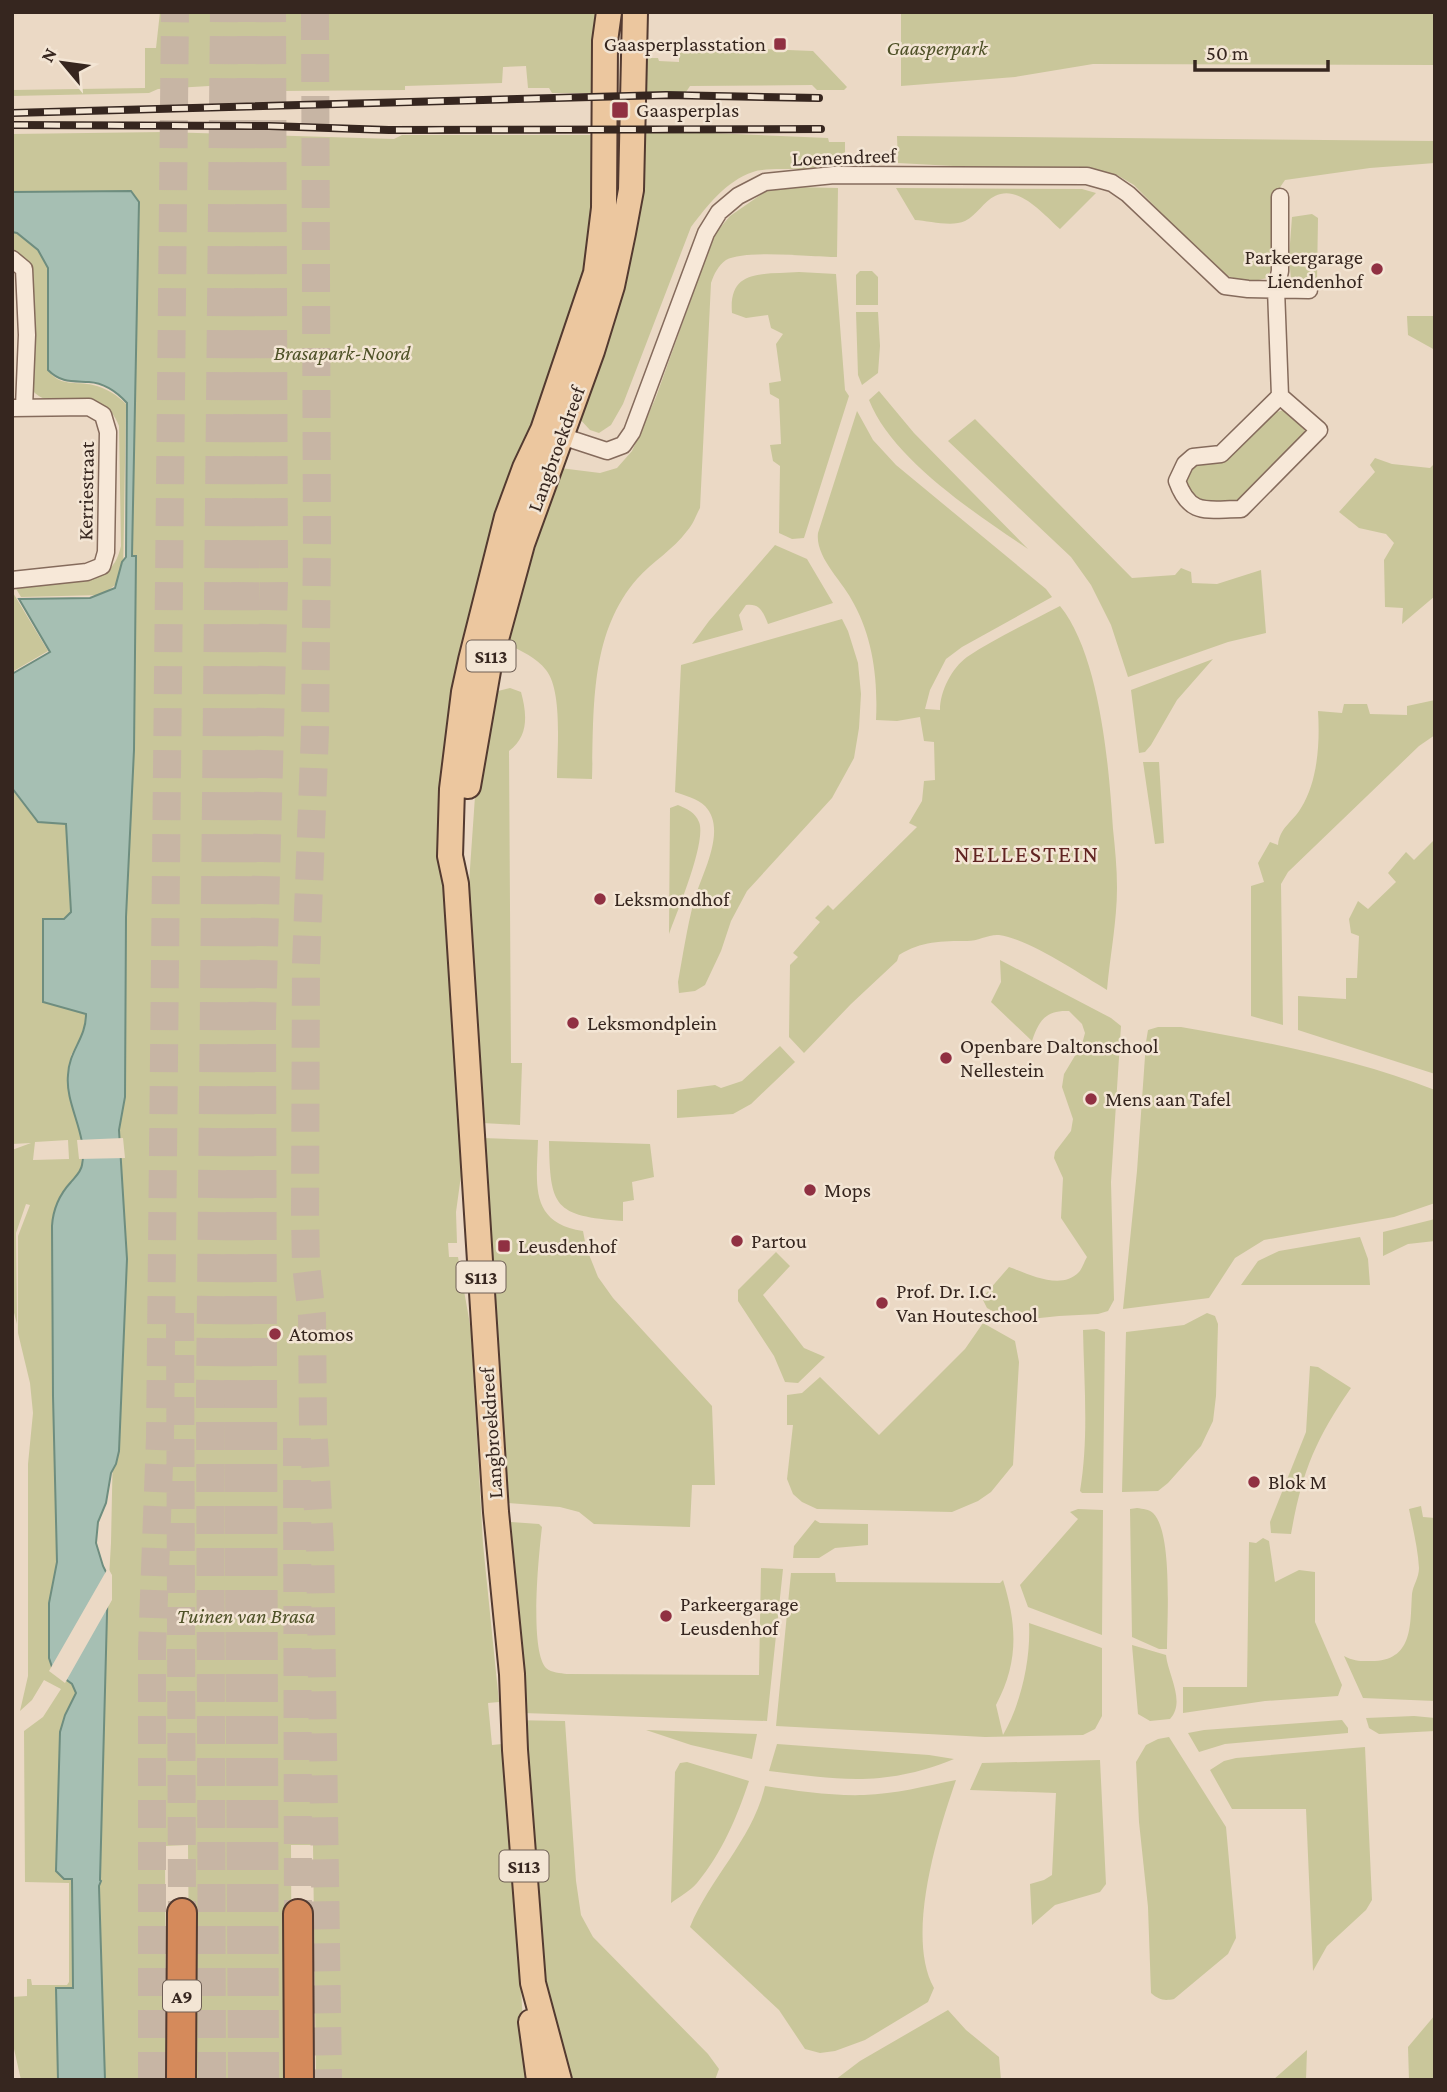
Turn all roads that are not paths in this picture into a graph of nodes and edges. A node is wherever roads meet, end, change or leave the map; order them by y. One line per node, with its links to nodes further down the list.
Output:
1 (609, 12): 9 (main road, Langbroekdreef / S113)
2 (635, 12): 9 (main road, Langbroekdreef / S113)
3 (1280, 197): 5 (street)
4 (12, 258): 8 (street)
5 (1276, 289): 6 (street, Loenendreef); 7 (street); 9 (street, Loenendreef)
6 (1309, 289)
7 (1280, 396): 7 (street)
8 (18, 408): 10 (street, Kerriestraat)
9 (552, 433): 13 (main road, Langbroekdreef / S113)
10 (12, 580)
11 (182, 1913): 14 (highway, A9)
12 (299, 1914): 15 (highway)
13 (533, 1983): 16 (main road, Langbroekdreef / S113); 17 (main road, Langbroekdreef / S113)
14 (181, 2080)
15 (299, 2080)
16 (539, 2080)
17 (559, 2080)

